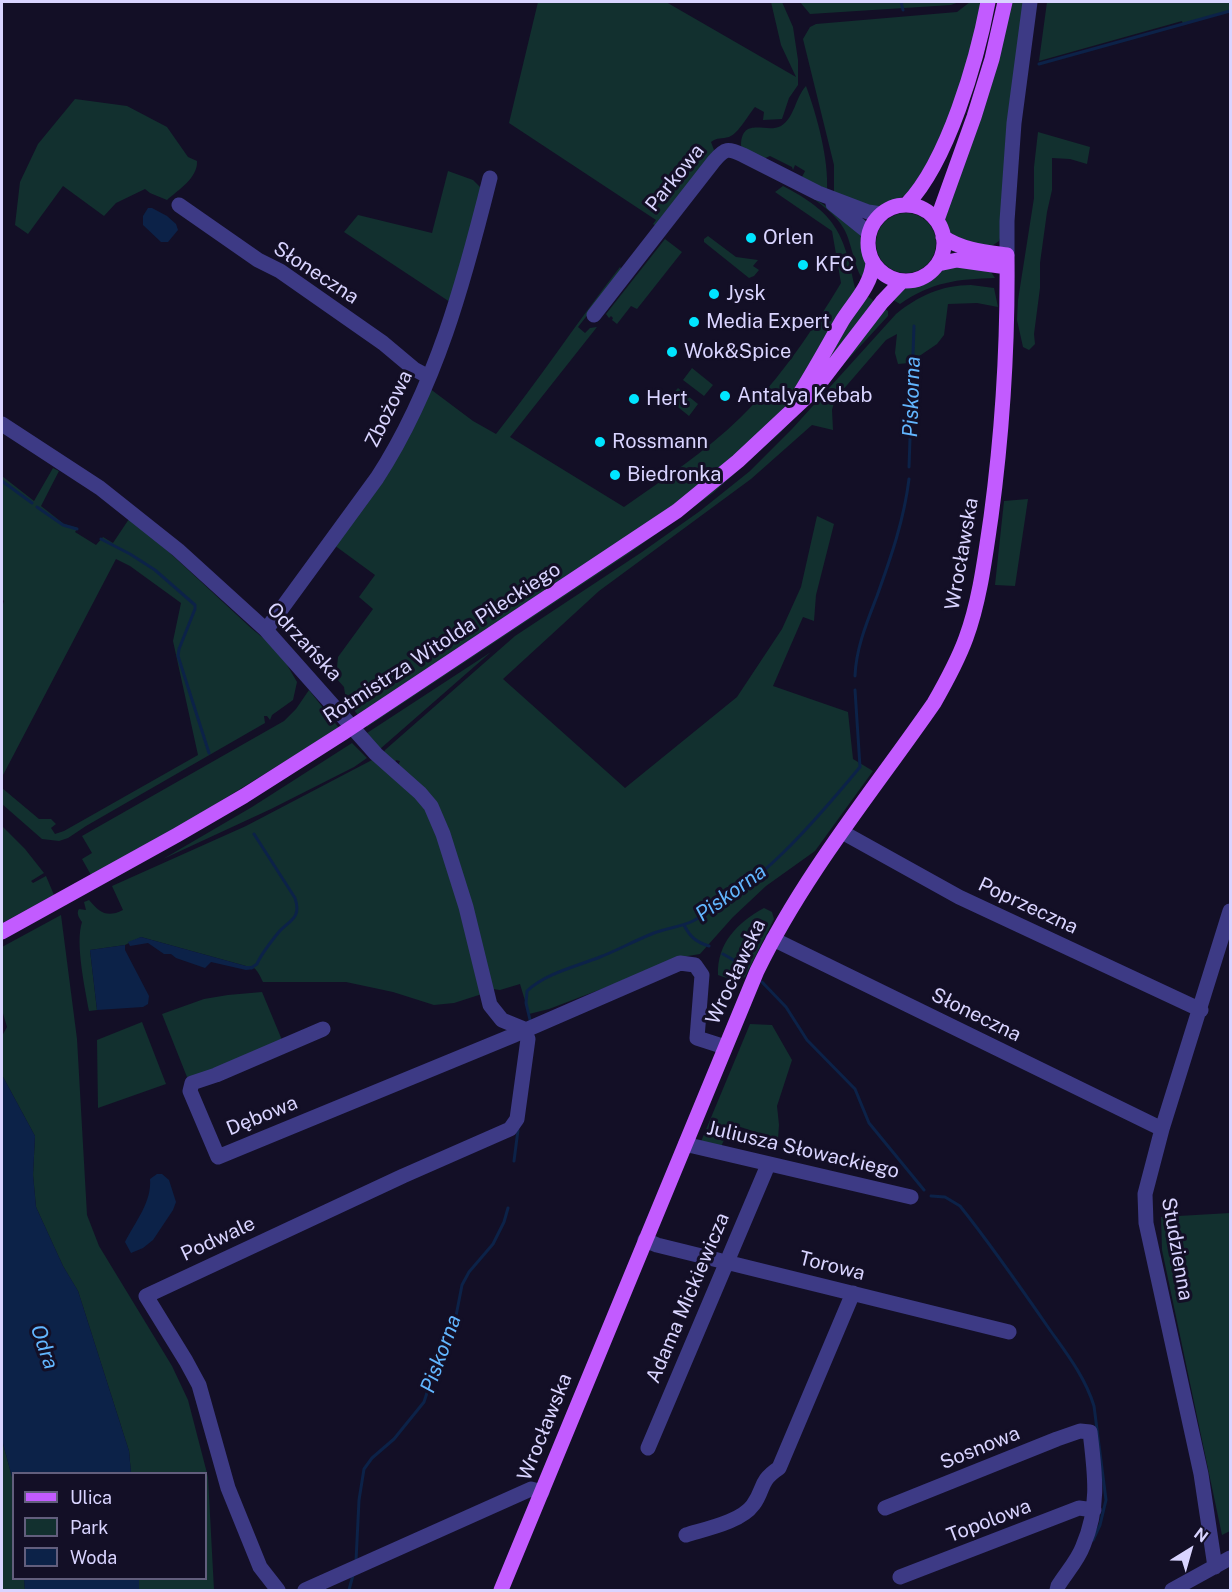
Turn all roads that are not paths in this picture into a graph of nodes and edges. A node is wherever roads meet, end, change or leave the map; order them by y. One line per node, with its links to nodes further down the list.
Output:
1 (988, 2): 6 (main road)
2 (1005, 2): 9 (main road)
3 (1030, 2): 12 (street, Wrocławska)
4 (490, 178): 17 (street, Zbożowa)
5 (818, 193): 8 (street); 10 (street); 16 (street, Parkowa)
6 (907, 204): 8 (main road); 9 (main road)
7 (179, 205): 17 (street, Słoneczna)
8 (881, 214): 10 (main road)
9 (937, 220): 11 (main road)
10 (869, 233): 13 (main road)
11 (944, 237): 12 (main road); 14 (main road)
12 (1007, 261): 14 (main road); 21 (main road, Wrocławska)
13 (873, 263): 15 (main road); 18 (main road, Rotmistrza Witolda Pileckiego)
14 (938, 264): 15 (main road)
15 (901, 282): 18 (main road, Rotmistrza Witolda Pileckiego)
16 (594, 315)
17 (429, 377): 20 (street, Zbożowa)
18 (782, 419): 23 (main road, Rotmistrza Witolda Pileckiego)
19 (2, 424): 20 (street, Odrzańska)
20 (266, 630): 27 (street, Odrzańska)
21 (842, 832): 24 (main road, Wrocławska); 25 (street, Poprzeczna)
22 (1230, 911): 25 (street, Studzienna)
23 (2, 932)
24 (772, 939): 28 (main road, Wrocławska); 29 (street, Słoneczna)
25 (1201, 1010): 29 (street, Studzienna)
26 (323, 1029): 27 (street, Dębowa)
27 (524, 1029): 28 (street, Wrocławska); 45 (street, Podwale)
28 (725, 1047): 30 (main road, Wrocławska)
29 (1162, 1129): 43 (street, Studzienna)
30 (686, 1143): 31 (street, Juliusza Słowackiego); 33 (main road, Wrocławska)
31 (768, 1165): 32 (street, Juliusza Słowackiego); 34 (street, Adama Mickiewicza)
32 (911, 1197)
33 (645, 1240): 34 (street, Torowa); 38 (main road, Wrocławska)
34 (726, 1262): 35 (street, Torowa); 37 (street, Adama Mickiewicza)
35 (853, 1293): 36 (street, Torowa); 41 (street)
36 (1010, 1332)
37 (648, 1448)
38 (542, 1492): 46 (street); 47 (main road, Wrocławska)
39 (885, 1508): 40 (street, Sosnowa)
40 (1094, 1510): 44 (street, Topolowa); 48 (street)
41 (686, 1535)
42 (1230, 1558): 43 (street)
43 (1215, 1567): 49 (street)
44 (900, 1577)
45 (278, 1590)
46 (305, 1590)
47 (501, 1590)
48 (1057, 1590)
49 (1172, 1590)

